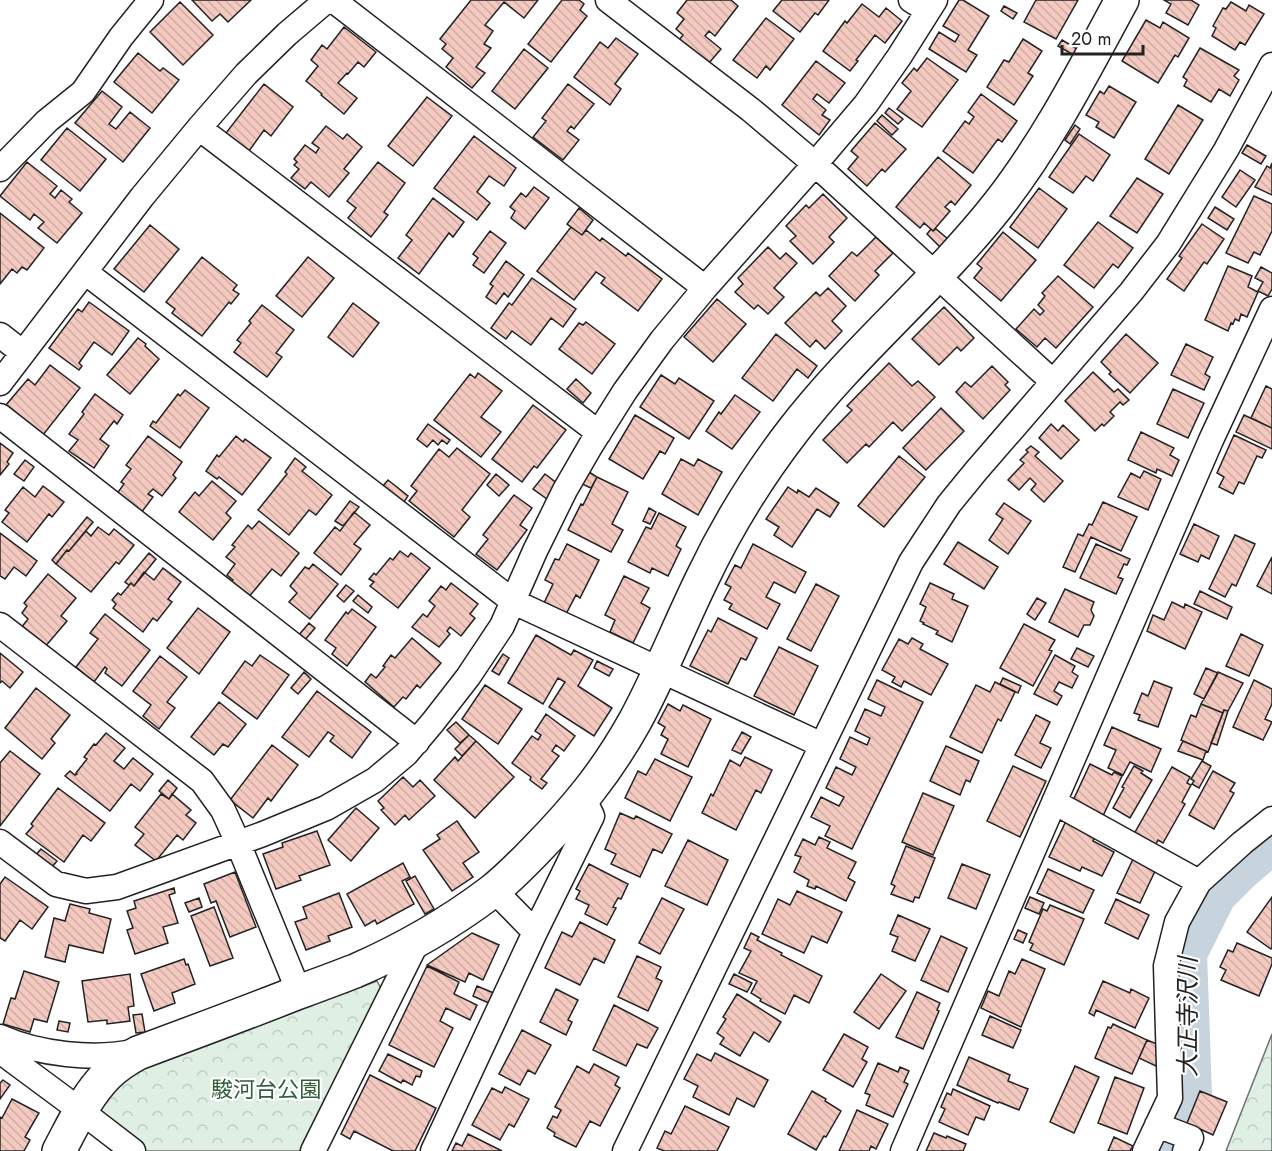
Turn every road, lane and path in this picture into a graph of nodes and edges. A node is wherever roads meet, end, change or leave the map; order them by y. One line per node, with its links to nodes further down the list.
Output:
1 (152, 0): 10 (street)
2 (327, 0): 8 (street)
3 (333, 0): 13 (street)
4 (608, 0): 9 (street)
5 (1122, 0): 12 (street)
6 (925, 4): 9 (street)
7 (1272, 65): 17 (street)
8 (199, 128): 11 (street); 20 (street)
9 (815, 164): 12 (street); 13 (street)
10 (0, 170)
11 (85, 272): 16 (street); 21 (street)
12 (936, 274): 17 (street); 23 (street)
13 (705, 288): 20 (street)
14 (1272, 309): 27 (street)
15 (0, 335): 16 (street)
16 (23, 352): 18 (street)
17 (1052, 381): 25 (street)
18 (0, 383)
19 (0, 416): 24 (street)
20 (598, 433): 21 (street)
21 (514, 602): 23 (street); 24 (street)
22 (0, 625): 30 (street)
23 (660, 671): 25 (street); 26 (street)
24 (417, 742): 30 (street)
25 (822, 745): 46 (street)
26 (584, 799): 32 (street); 33 (street)
27 (1054, 802): 31 (street); 47 (street)
28 (1272, 819): 31 (street)
29 (0, 842): 30 (street)
30 (238, 843): 35 (street)
31 (1199, 882): 40 (street)
32 (494, 890): 33 (street); 34 (street)
33 (535, 932): 45 (street)
34 (419, 938): 35 (street); 44 (street)
35 (299, 992): 37 (street)
36 (0, 1037): 37 (street)
37 (163, 1044): 39 (street)
38 (0, 1052): 39 (street)
39 (81, 1111): 42 (street); 43 (street)
40 (1171, 1134): 41 (street)
41 (1150, 1150)
42 (59, 1151)
43 (133, 1151)
44 (313, 1151)
45 (433, 1151)
46 (625, 1151)
47 (903, 1151)

